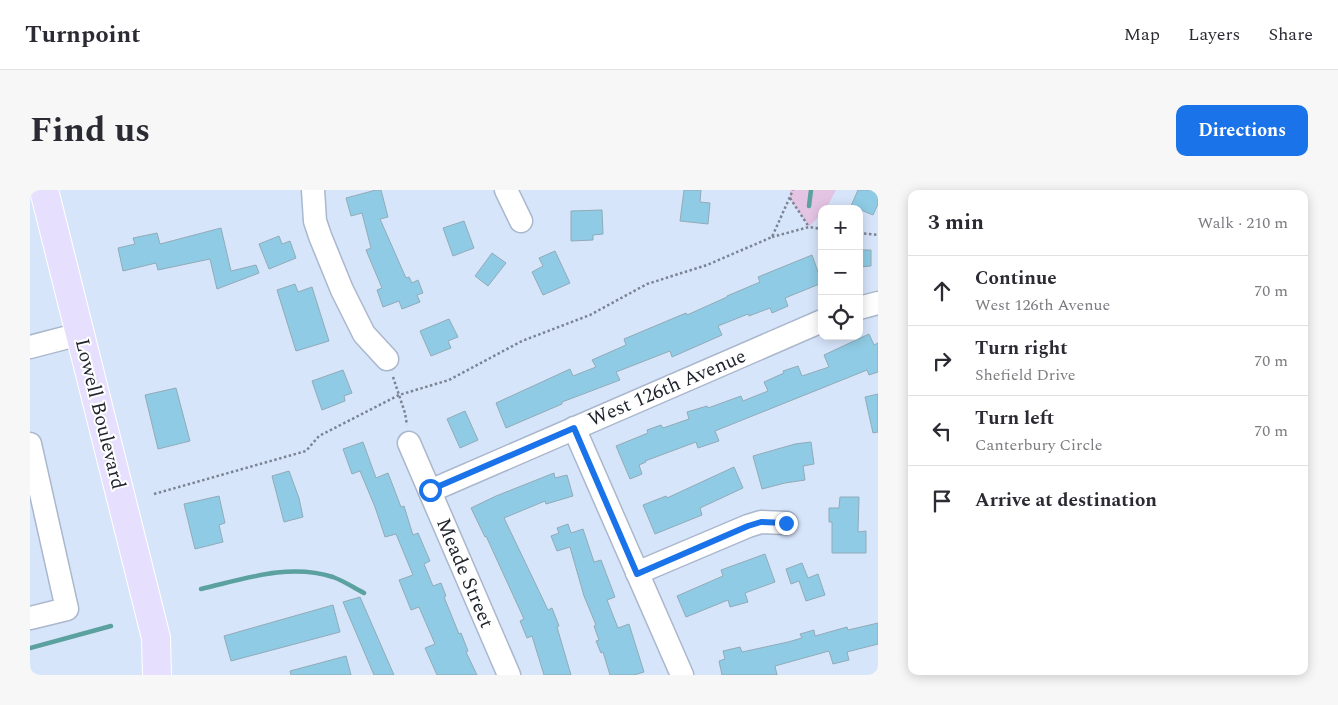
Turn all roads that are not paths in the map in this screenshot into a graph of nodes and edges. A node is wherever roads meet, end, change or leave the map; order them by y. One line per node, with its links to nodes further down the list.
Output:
1 (44, 190): 8 (main road, Lowell Boulevard)
2 (313, 190): 10 (street)
3 (506, 190): 4 (street)
4 (521, 221)
5 (878, 303): 6 (street)
6 (863, 307)
7 (818, 323): 11 (street, West 126th Avenue)
8 (80, 334): 9 (street); 18 (main road, Lowell Boulevard)
9 (30, 347)
10 (387, 359)
11 (574, 428): 14 (street, West 126th Avenue); 16 (street)
12 (409, 443): 14 (street, Meade Street)
13 (30, 444): 17 (street)
14 (430, 490): 21 (street, Meade Street)
15 (786, 523): 16 (street)
16 (637, 574): 22 (street)
17 (30, 618)
18 (156, 638): 19 (main road, Lowell Boulevard); 20 (main road, Lowell Boulevard)
19 (157, 675)
20 (175, 675)
21 (509, 675)
22 (682, 675)

